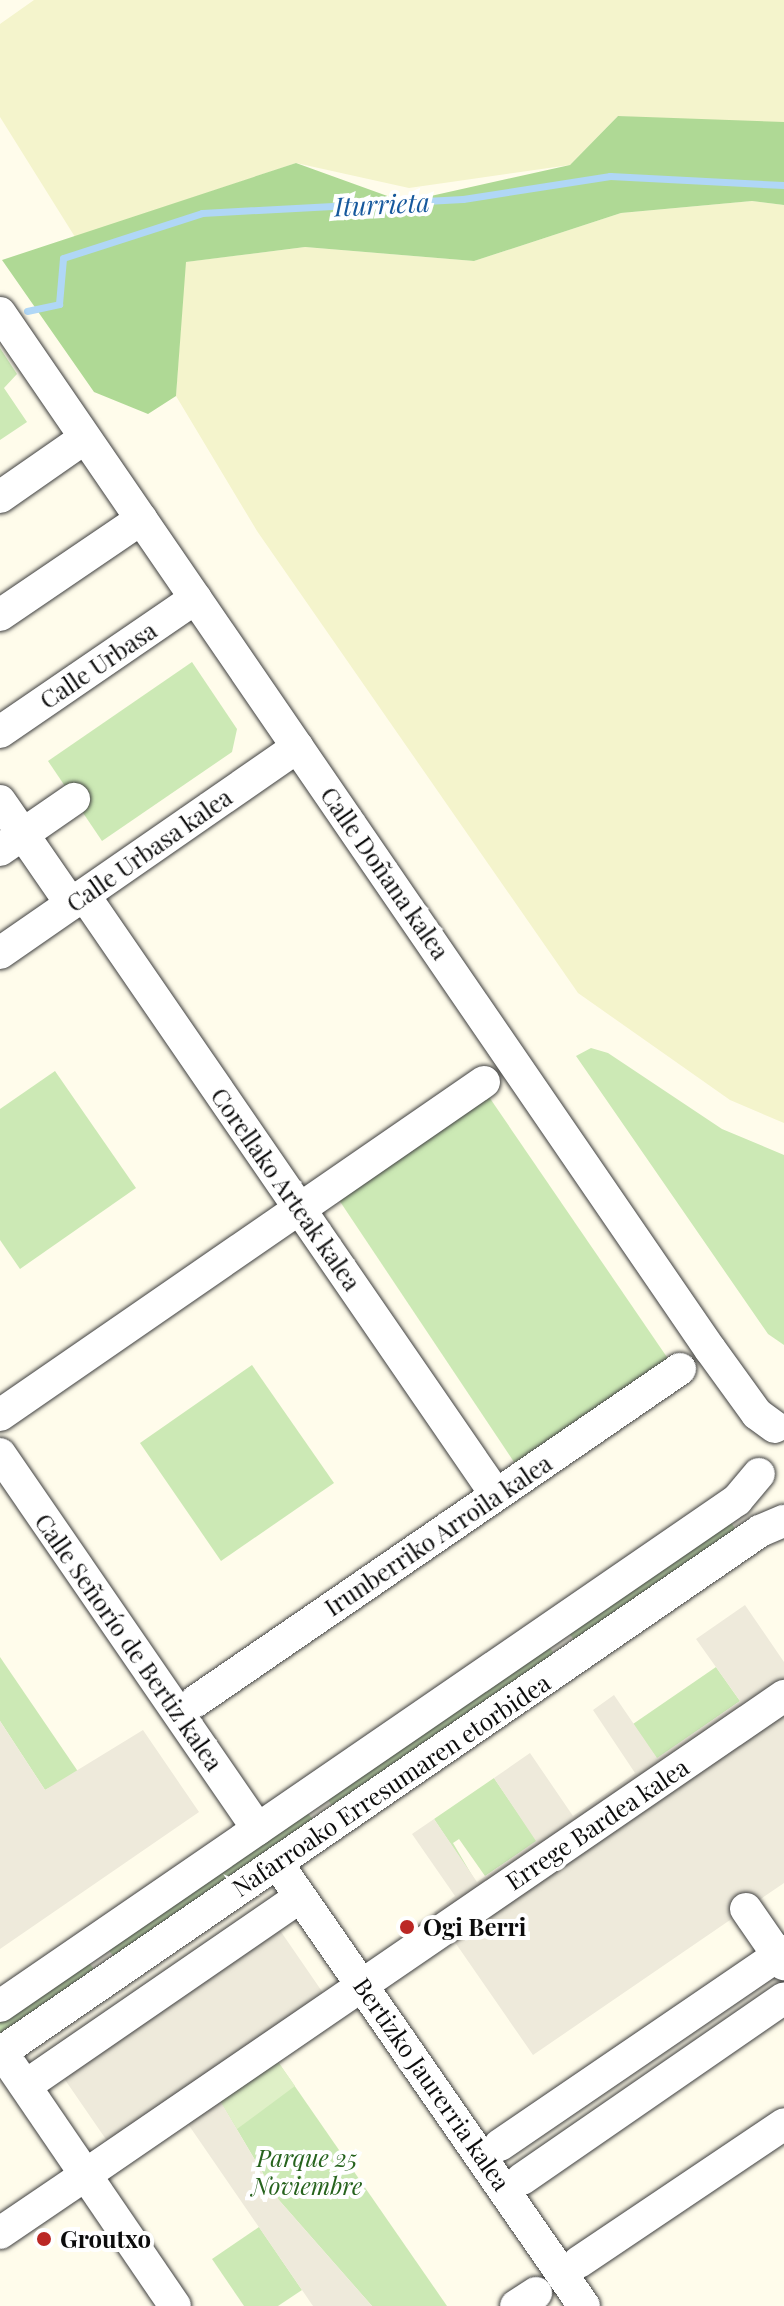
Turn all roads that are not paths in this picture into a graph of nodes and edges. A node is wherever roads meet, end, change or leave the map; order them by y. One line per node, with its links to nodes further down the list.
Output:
1 (0, 313): 2 (street, Calle Doñana kalea)
2 (85, 438): 3 (street); 4 (street, Calle Doñana kalea)
3 (0, 497)
4 (141, 519): 5 (street, Calle Doñana kalea); 6 (street)
5 (196, 598): 7 (street, Calle Urbasa); 8 (street, Calle Doñana kalea)
6 (0, 615)
7 (0, 732)
8 (298, 747): 12 (street, Calle Urbasa kalea); 17 (street, Calle Doñana kalea)
9 (74, 799): 11 (street)
10 (0, 801): 11 (street)
11 (11, 842): 12 (street)
12 (78, 899): 13 (street, Calle Urbasa kalea); 20 (street, Corellako Arteak kalea)
13 (0, 953)
14 (484, 1082): 16 (street)
15 (680, 1369): 23 (street, Irunberriko Arroila kalea)
16 (0, 1415)
17 (780, 1424): 19 (street)
18 (0, 1454): 24 (street, Calle Señorío de Bertiz kalea)
19 (759, 1474): 21 (street); 24 (street, Nafarroako Erresumaren etorbidea)
20 (488, 1483)
21 (784, 1519): 25 (street, Nafarroako Erresumaren etorbidea)
22 (784, 1696): 38 (street, Errege Bardea kalea)
23 (196, 1701)
24 (258, 1829): 30 (street, Nafarroako Erresumaren etorbidea)
25 (277, 1863): 31 (street, Nafarroako Erresumaren etorbidea); 41 (street, Bertizko Jaurerria kalea)
26 (296, 1900): 32 (street, Nafarroako Erresumaren etorbidea)
27 (746, 1909): 28 (street)
28 (782, 1957): 33 (street)
29 (784, 1998): 34 (street)
30 (0, 2006)
31 (1, 2052): 40 (street)
32 (31, 2082)
33 (587, 2086): 34 (street); 36 (street)
34 (610, 2118): 37 (street)
35 (784, 2124): 39 (street)
36 (500, 2145)
37 (522, 2179)
38 (0, 2233)
39 (579, 2262)
40 (175, 2306)
41 (584, 2306)

